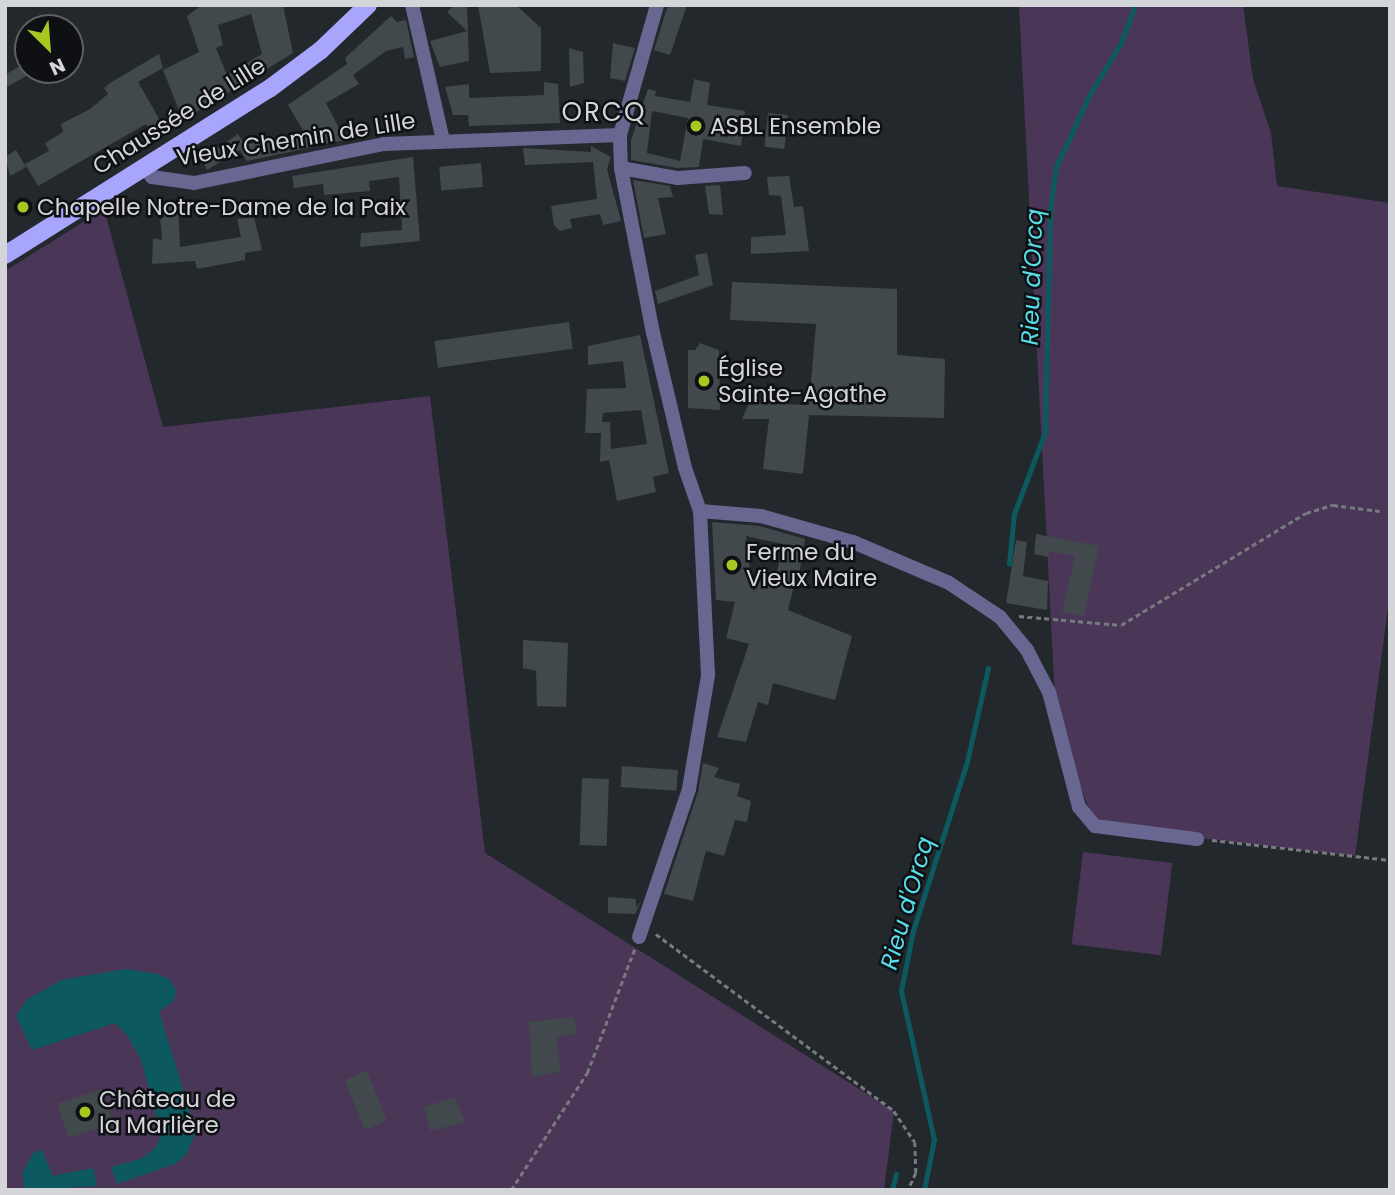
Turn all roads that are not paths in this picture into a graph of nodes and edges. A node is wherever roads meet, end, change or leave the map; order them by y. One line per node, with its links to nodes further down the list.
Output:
1 (368, 5): 6 (main road, Chaussée de Lille)
2 (412, 5): 5 (street, Vieux Chemin de Lille)
3 (657, 5): 4 (street)
4 (620, 135): 5 (street, Vieux Chemin de Lille); 7 (street)
5 (443, 139): 6 (street, Vieux Chemin de Lille)
6 (144, 166): 9 (main road, Chaussée de Lille)
7 (621, 168): 8 (street); 10 (street)
8 (745, 173)
9 (5, 255)
10 (700, 511): 11 (street); 12 (street)
11 (1197, 839)
12 (642, 931)

